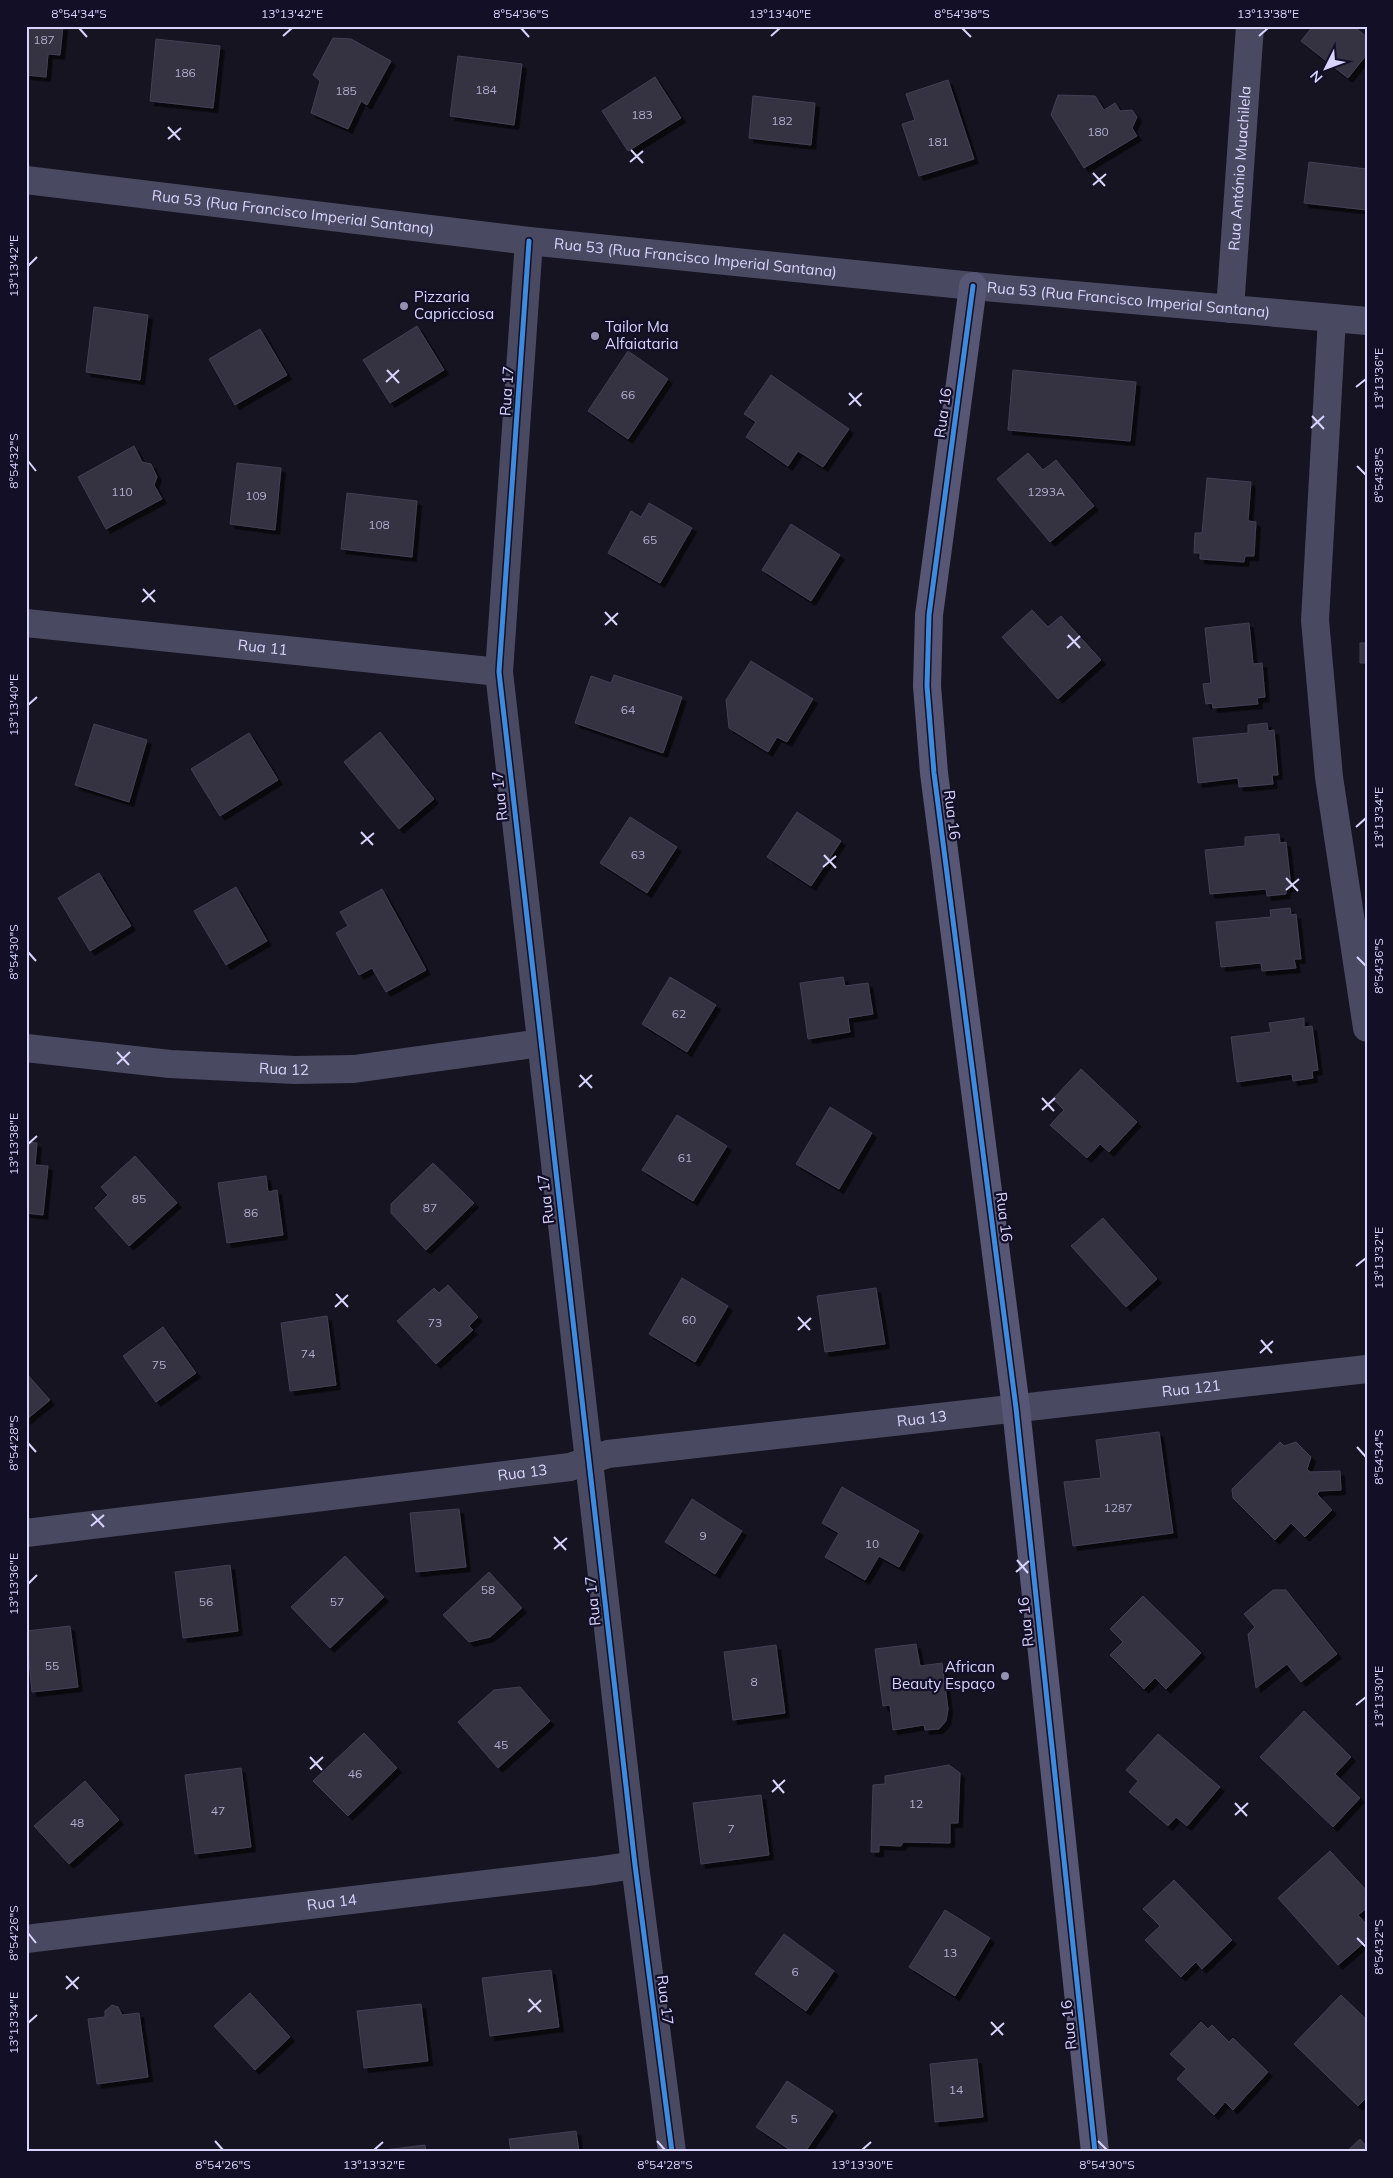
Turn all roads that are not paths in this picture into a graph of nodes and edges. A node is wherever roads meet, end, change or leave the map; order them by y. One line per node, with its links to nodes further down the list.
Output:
1 (1250, 26): 5 (street, Rua António Muachilela)
2 (26, 180): 3 (street, Rua 53 (Rua Francisco Imperial Santana))
3 (529, 241): 4 (street, Rua 53 (Rua Francisco Imperial Santana)); 9 (street, Rua 17)
4 (973, 286): 5 (street, Rua 53 (Rua Francisco Imperial Santana)); 14 (street, Rua 16)
5 (1230, 309): 6 (street, Rua 53 (Rua Francisco Imperial Santana))
6 (1332, 318): 7 (street, Rua 53 (Rua Francisco Imperial Santana)); 10 (street)
7 (1367, 321)
8 (26, 623): 9 (street, Rua 11)
9 (499, 672): 11 (street, Rua 17)
10 (1367, 1028)
11 (540, 1043): 12 (street, Rua 12); 15 (street, Rua 17)
12 (26, 1048)
13 (1367, 1369): 14 (street, Rua 121)
14 (1016, 1408): 15 (street, Rua 13); 20 (street, Rua 16)
15 (589, 1460): 16 (street, Rua 13); 17 (street, Rua 17)
16 (26, 1533)
17 (635, 1864): 18 (street, Rua 14); 19 (street, Rua 17)
18 (26, 1939)
19 (672, 2152)
20 (1095, 2152)

